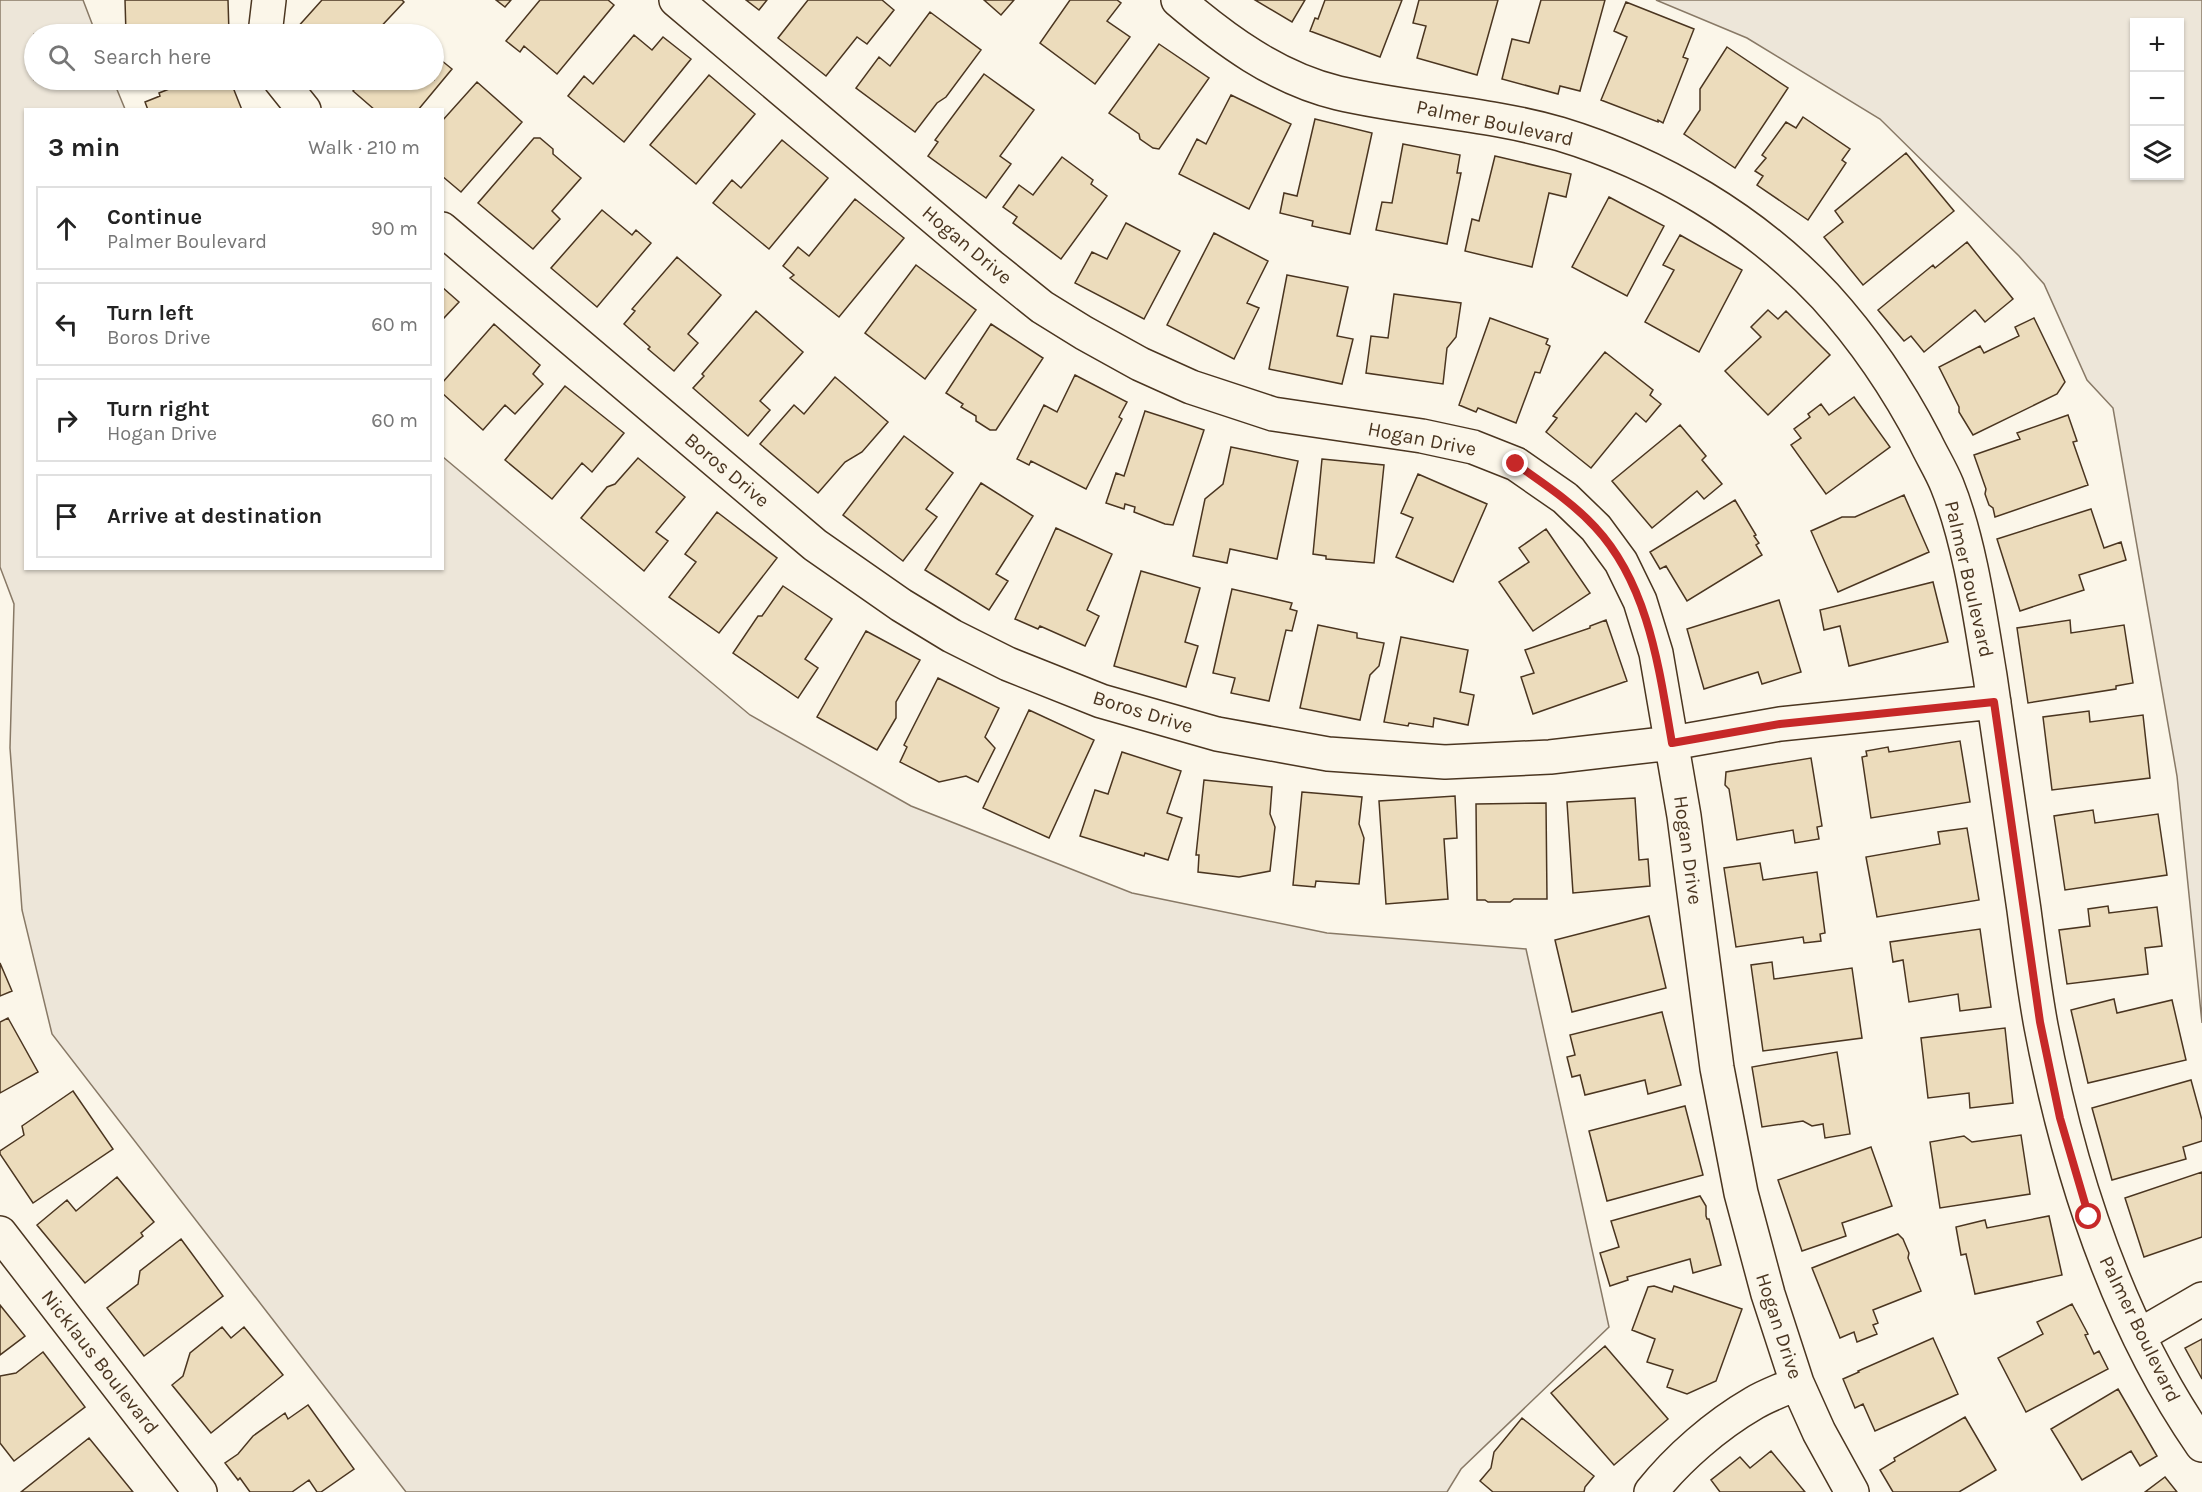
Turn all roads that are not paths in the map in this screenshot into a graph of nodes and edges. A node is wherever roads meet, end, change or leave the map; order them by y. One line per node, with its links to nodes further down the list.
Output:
1 (269, 0): 4 (street)
2 (676, 0): 9 (street, Hogan Drive)
3 (1178, 0): 8 (street, Palmer Boulevard)
4 (267, 24)
5 (288, 90): 6 (street)
6 (302, 108)
7 (444, 231): 9 (street, Boros Drive)
8 (1994, 702): 9 (street, Boros Drive); 12 (street, Palmer Boulevard)
9 (1672, 743): 13 (street, Hogan Drive)
10 (0, 1233): 15 (street, Nicklaus Boulevard)
11 (2202, 1299): 12 (street)
12 (2140, 1335): 14 (street, Palmer Boulevard)
13 (1797, 1383): 16 (street); 17 (street, Hogan Drive)
14 (2202, 1445)
15 (200, 1492)
16 (1651, 1492)
17 (1852, 1492)

